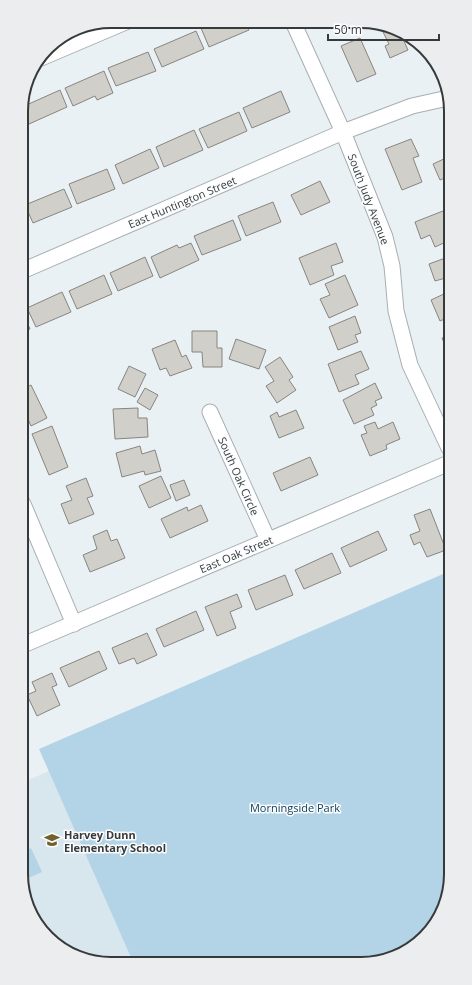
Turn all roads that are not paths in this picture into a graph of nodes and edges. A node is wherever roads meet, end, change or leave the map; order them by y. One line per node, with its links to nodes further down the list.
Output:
1 (296, 28): 5 (street, South Judy Avenue)
2 (86, 32): 3 (street)
3 (54, 50)
4 (443, 99): 5 (street, East Huntington Street)
5 (343, 132): 6 (street, East Huntington Street); 8 (street, South Judy Avenue)
6 (28, 268)
7 (210, 412): 11 (street, South Oak Circle)
8 (444, 437)
9 (444, 465): 11 (street, East Oak Street)
10 (28, 516): 12 (street)
11 (268, 540): 12 (street, East Oak Street)
12 (74, 624): 13 (street, East Oak Street)
13 (28, 643)

